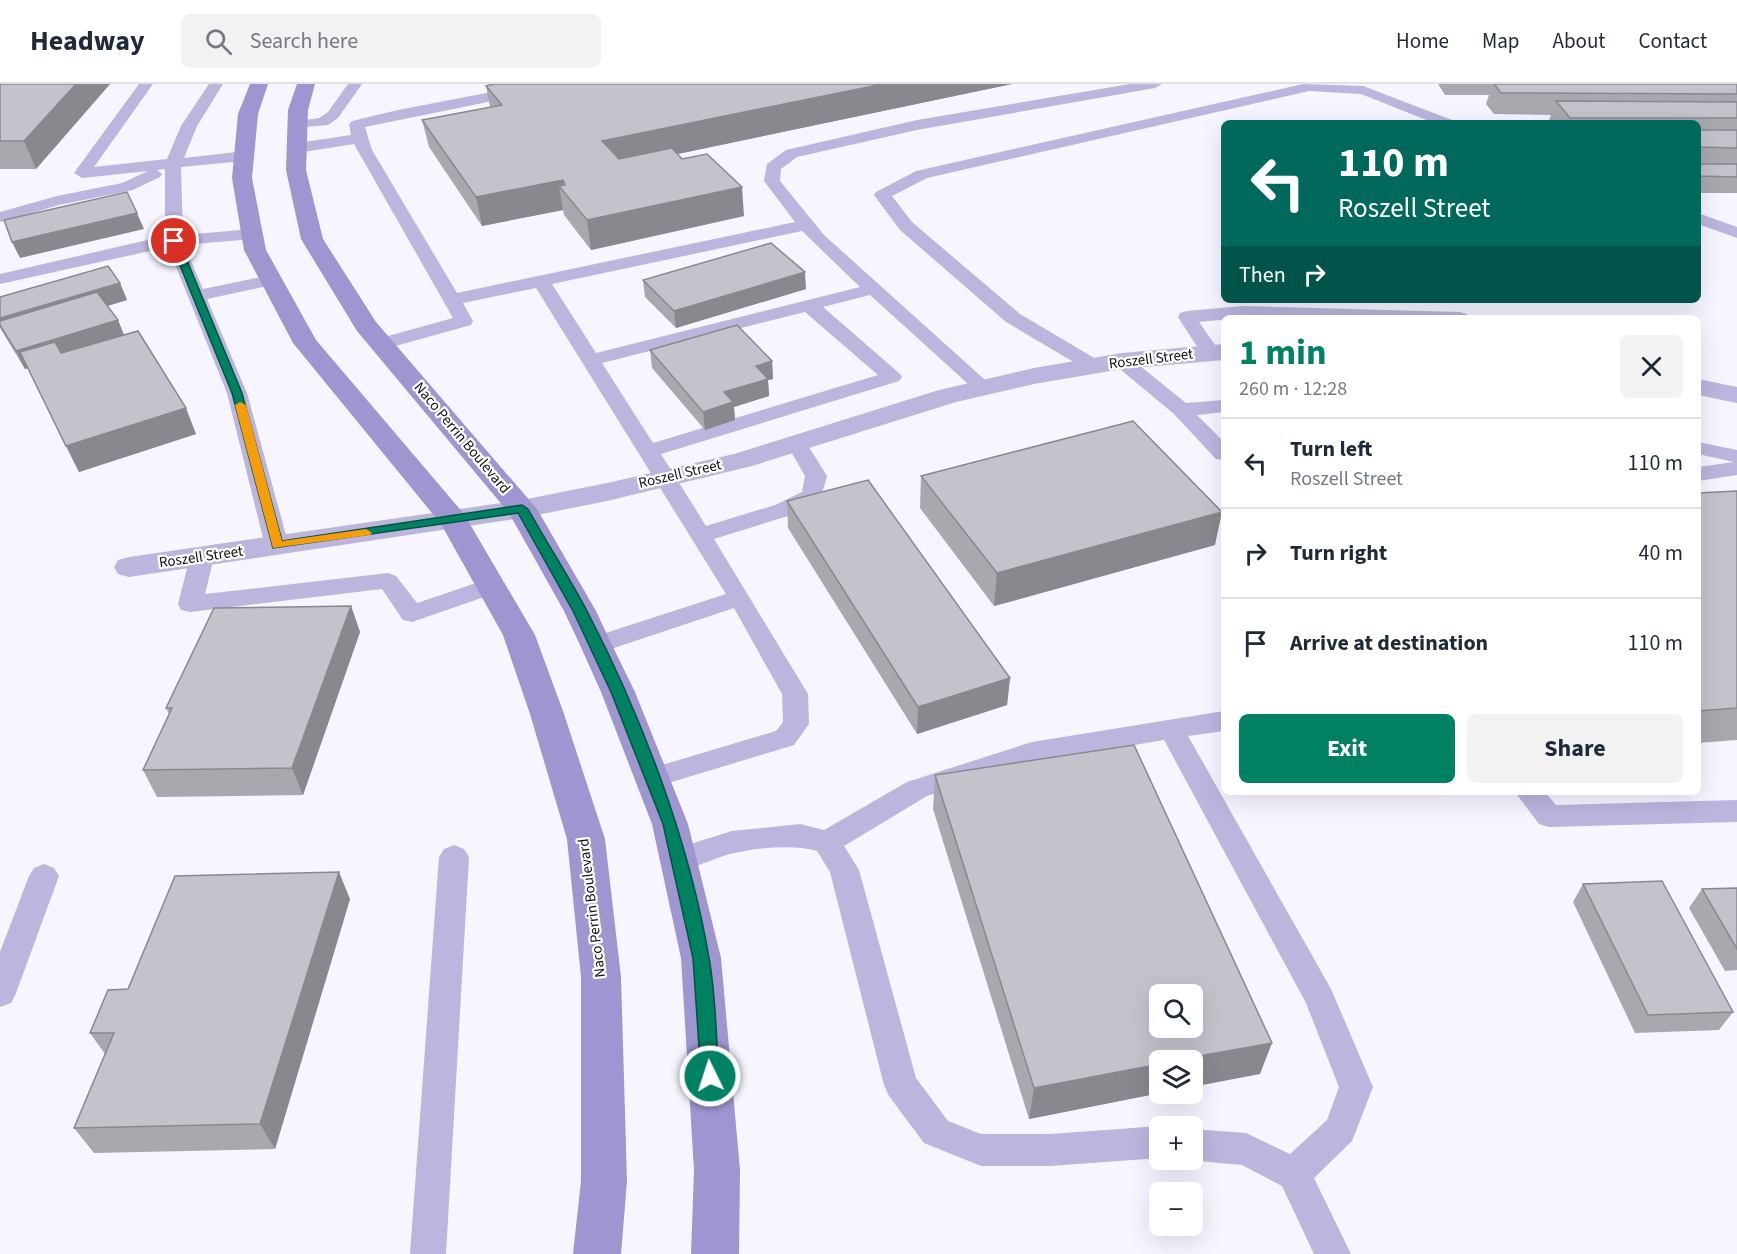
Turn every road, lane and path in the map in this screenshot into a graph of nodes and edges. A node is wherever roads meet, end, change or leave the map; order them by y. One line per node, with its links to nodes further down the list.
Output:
1 (146, 84): 12 (lane)
2 (216, 84): 12 (lane)
3 (259, 84): 11 (main road, Naco Perrin Boulevard)
4 (306, 84): 11 (main road, Naco Perrin Boulevard)
5 (355, 84): 9 (lane)
6 (556, 84): 10 (lane)
7 (1155, 84): 15 (lane)
8 (1439, 120): 31 (lane)
9 (323, 122): 10 (lane); 11 (lane)
10 (358, 131): 11 (lane); 24 (lane)
11 (275, 142): 12 (lane); 17 (main road, Naco Perrin Boulevard); 27 (main road, Naco Perrin Boulevard)
12 (173, 165): 13 (lane); 18 (lane)
13 (0, 217)
14 (1701, 219): 16 (lane)
15 (806, 225): 21 (lane); 22 (lane)
16 (1737, 232)
17 (252, 234): 18 (lane); 20 (main road, Naco Perrin Boulevard)
18 (174, 241): 19 (lane); 23 (lane)
19 (0, 279)
20 (272, 280): 23 (lane); 46 (main road, Naco Perrin Boulevard)
21 (541, 281): 24 (lane); 29 (lane)
22 (873, 289): 25 (lane); 32 (lane)
23 (197, 296): 48 (lane)
24 (452, 300): 27 (lane)
25 (809, 305): 29 (lane); 39 (lane)
26 (1351, 315): 28 (lane)
27 (381, 344): 45 (main road, Naco Perrin Boulevard)
28 (1217, 352): 30 (street, Roszell Street)
29 (590, 360): 39 (lane)
30 (1122, 361): 31 (street, Roszell Street); 36 (lane)
31 (1094, 366): 32 (street, Roszell Street)
32 (984, 388): 37 (street, Roszell Street)
33 (1701, 388): 34 (street)
34 (1737, 395)
35 (1221, 406): 36 (lane)
36 (1182, 410): 40 (lane)
37 (797, 443): 44 (street, Roszell Street); 47 (lane)
38 (1701, 449): 41 (lane)
39 (649, 451): 44 (lane)
40 (1221, 451)
41 (1737, 456)
42 (1737, 468): 43 (lane)
43 (1701, 474)
44 (665, 478): 45 (street, Roszell Street); 47 (lane)
45 (522, 509): 46 (street, Roszell Street); 53 (main road, Naco Perrin Boulevard)
46 (454, 520): 48 (street, Roszell Street); 51 (main road, Naco Perrin Boulevard)
47 (702, 535): 52 (lane)
48 (277, 546): 49 (street, Roszell Street)
49 (202, 557): 50 (street, Roszell Street); 51 (lane)
50 (129, 567)
51 (491, 586): 68 (main road, Naco Perrin Boulevard)
52 (740, 597): 53 (lane); 56 (lane)
53 (596, 645): 56 (main road, Naco Perrin Boulevard)
54 (1221, 721): 55 (lane)
55 (1171, 729): 59 (lane); 66 (lane)
56 (652, 778): 61 (main road, Naco Perrin Boulevard)
57 (1532, 795): 58 (lane)
58 (1737, 811)
59 (827, 842): 61 (lane); 64 (lane)
60 (454, 857): 67 (lane)
61 (678, 859): 69 (main road, Naco Perrin Boulevard)
62 (44, 876): 63 (lane)
63 (0, 993)
64 (1149, 1143)
65 (1203, 1146): 66 (lane)
66 (1294, 1174): 70 (lane)
67 (428, 1254)
68 (597, 1254)
69 (715, 1254)
70 (1333, 1254)

